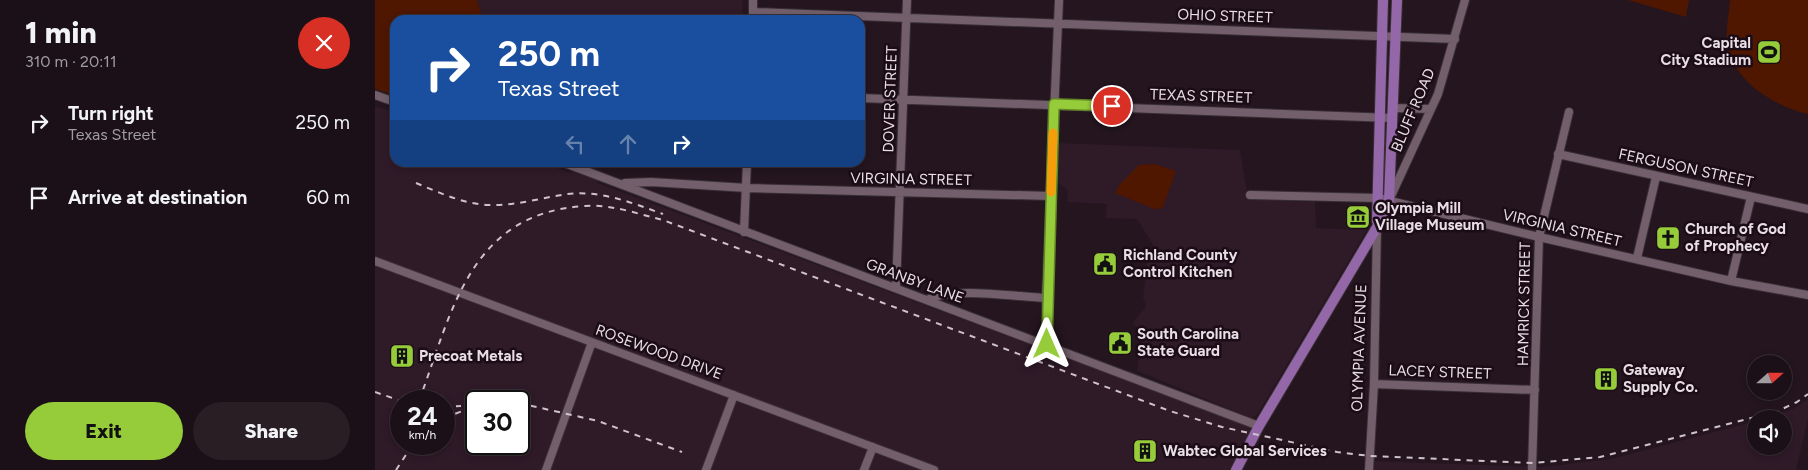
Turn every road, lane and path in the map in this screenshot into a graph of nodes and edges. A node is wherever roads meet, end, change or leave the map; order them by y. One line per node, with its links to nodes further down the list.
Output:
1 (753, 0): 7 (street)
2 (907, 0): 9 (street, DOVER STREET)
3 (1059, 0): 10 (street)
4 (1383, 0): 11 (main road, OLYMPIA AVENUE)
5 (1397, 0): 12 (main road, OLYMPIA AVENUE)
6 (1465, 0): 13 (street, BLUFF ROAD)
7 (753, 15)
8 (865, 17): 9 (street, OHIO STREET)
9 (906, 18): 10 (street, OHIO STREET); 16 (street, DOVER STREET)
10 (1058, 23): 11 (street, OHIO STREET); 18 (street)
11 (1382, 35): 12 (street, OHIO STREET); 22 (main road, OLYMPIA AVENUE)
12 (1396, 36): 13 (street, OHIO STREET); 21 (main road, OLYMPIA AVENUE)
13 (1455, 38): 19 (street, BLUFF ROAD)
14 (375, 95): 17 (street)
15 (865, 98): 16 (street, TEXAS STREET)
16 (905, 99): 18 (street, TEXAS STREET); 31 (street, DOVER STREET)
17 (390, 100)
18 (1054, 104): 22 (street, TEXAS STREET); 33 (street)
19 (1431, 109): 21 (street, TEXAS STREET); 27 (street, BLUFF ROAD)
20 (1569, 112): 23 (street, HAMRICK STREET)
21 (1392, 113): 22 (street, TEXAS STREET); 24 (main road, OLYMPIA AVENUE)
22 (1381, 117): 35 (main road, OLYMPIA AVENUE)
23 (1558, 154): 28 (street, FERGUSON STREET); 40 (street, HAMRICK STREET)
24 (1390, 166): 27 (street); 36 (main road, OLYMPIA AVENUE)
25 (575, 167): 29 (street, GRANBY LANE)
26 (747, 167): 30 (street)
27 (1404, 169): 36 (street, BLUFF ROAD)
28 (1656, 177): 34 (street, FERGUSON STREET); 41 (street)
29 (621, 184): 30 (street, VIRGINIA STREET); 39 (street, GRANBY LANE)
30 (747, 188): 31 (street, VIRGINIA STREET); 39 (street)
31 (901, 192): 33 (street, VIRGINIA STREET); 44 (street, DOVER STREET)
32 (1250, 195): 35 (street, VIRGINIA STREET)
33 (1051, 196): 46 (street)
34 (1751, 197): 37 (street, FERGUSON STREET); 43 (street)
35 (1378, 198): 36 (street, VIRGINIA STREET); 38 (main road, OLYMPIA AVENUE)
36 (1389, 200): 38 (main road, OLYMPIA AVENUE); 40 (street, VIRGINIA STREET)
37 (1808, 209)
38 (1377, 228): 50 (street, OLYMPIA AVENUE); 53 (main road)
39 (744, 232): 44 (street, GRANBY LANE)
40 (1539, 237): 41 (street, VIRGINIA STREET); 51 (street, HAMRICK STREET)
41 (1637, 258): 43 (street, VIRGINIA STREET)
42 (375, 261): 48 (street, ROSEWOOD DRIVE)
43 (1731, 280): 45 (street, VIRGINIA STREET)
44 (896, 288): 47 (street, GRANBY LANE)
45 (1808, 295)
46 (1047, 298): 47 (street); 49 (street)
47 (927, 300): 49 (street, GRANBY LANE)
48 (593, 342): 52 (street, ROSEWOOD DRIVE); 55 (street)
49 (1047, 344): 53 (street, GRANBY LANE)
50 (1374, 384): 51 (street, LACEY STREET); 60 (street, OLYMPIA AVENUE)
51 (1535, 390): 61 (street, HAMRICK STREET)
52 (734, 395): 54 (street, ROSEWOOD DRIVE); 56 (street)
53 (1259, 426): 59 (main road)
54 (873, 447): 57 (street); 58 (street, ROSEWOOD DRIVE)
55 (546, 470)
56 (706, 470)
57 (864, 470)
58 (934, 470)
59 (1236, 470)
60 (1369, 470)
61 (1533, 470)

